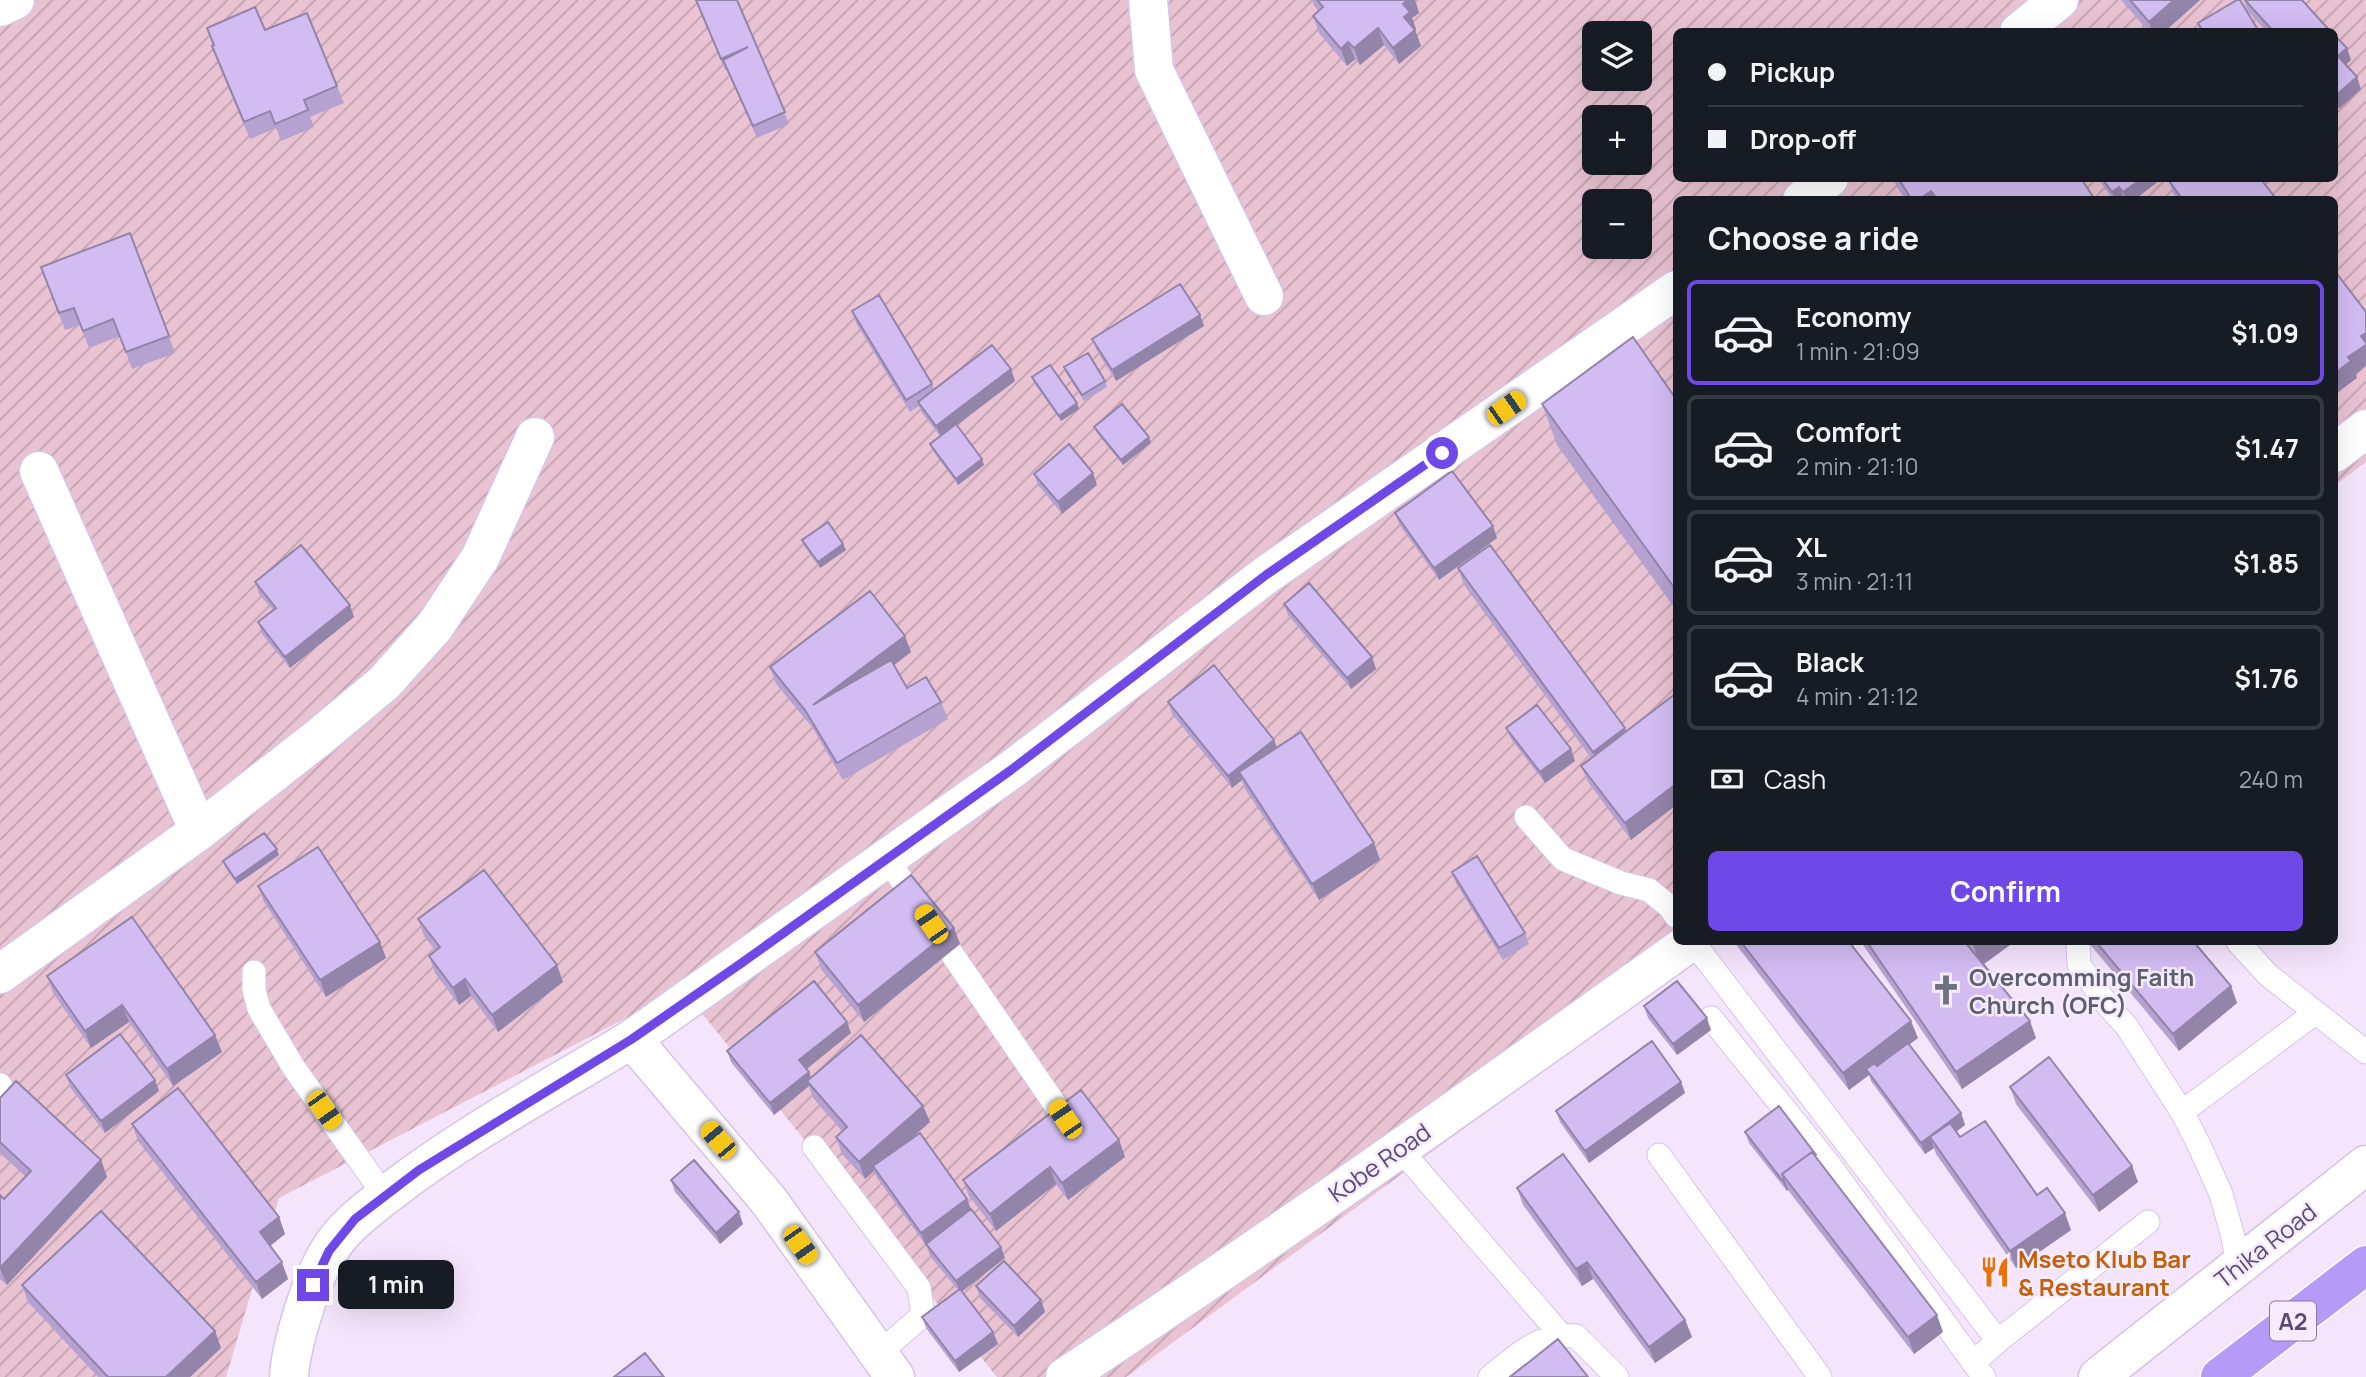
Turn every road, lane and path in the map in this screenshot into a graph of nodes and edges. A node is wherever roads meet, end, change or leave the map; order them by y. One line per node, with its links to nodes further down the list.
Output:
1 (15, 0): 4 (street)
2 (1148, 0): 9 (street)
3 (2059, 0): 5 (street)
4 (0, 7)
5 (2024, 28)
6 (1824, 182): 7 (street)
7 (1807, 196)
8 (1673, 292): 16 (street)
9 (1264, 296)
10 (2366, 429): 12 (street)
11 (536, 438): 15 (street)
12 (2338, 450)
13 (39, 471): 15 (street)
14 (1526, 817): 17 (lane)
15 (198, 831): 23 (street)
16 (887, 859): 26 (street); 31 (lane)
17 (1673, 912)
18 (1688, 945): 33 (street, Kobe Road)
19 (1694, 945): 41 (lane)
20 (2078, 945): 29 (lane)
21 (2241, 945): 24 (lane)
22 (254, 972): 36 (lane)
23 (0, 974)
24 (2315, 1013): 27 (lane); 29 (lane)
25 (1711, 1018): 43 (lane)
26 (632, 1039): 36 (street); 42 (street)
27 (2366, 1052)
28 (0, 1084): 30 (lane)
29 (2182, 1112): 39 (lane)
30 (0, 1113)
31 (1065, 1119)
32 (814, 1147): 42 (lane)
33 (1399, 1148): 40 (lane); 45 (street, Kobe Road)
34 (1660, 1155): 48 (lane)
35 (2366, 1165): 39 (street, Thika Road)
36 (385, 1196): 44 (street)
37 (2148, 1222): 41 (lane)
38 (2366, 1265): 50 (highway, A2)
39 (2238, 1267): 49 (street, Thika Road)
40 (1561, 1335): 46 (lane); 47 (lane)
41 (1998, 1341): 43 (lane)
42 (886, 1365)
43 (1979, 1370)
44 (289, 1377)
45 (1065, 1377)
46 (1490, 1377)
47 (1617, 1377)
48 (1820, 1377)
49 (2098, 1377)
50 (2220, 1377)

